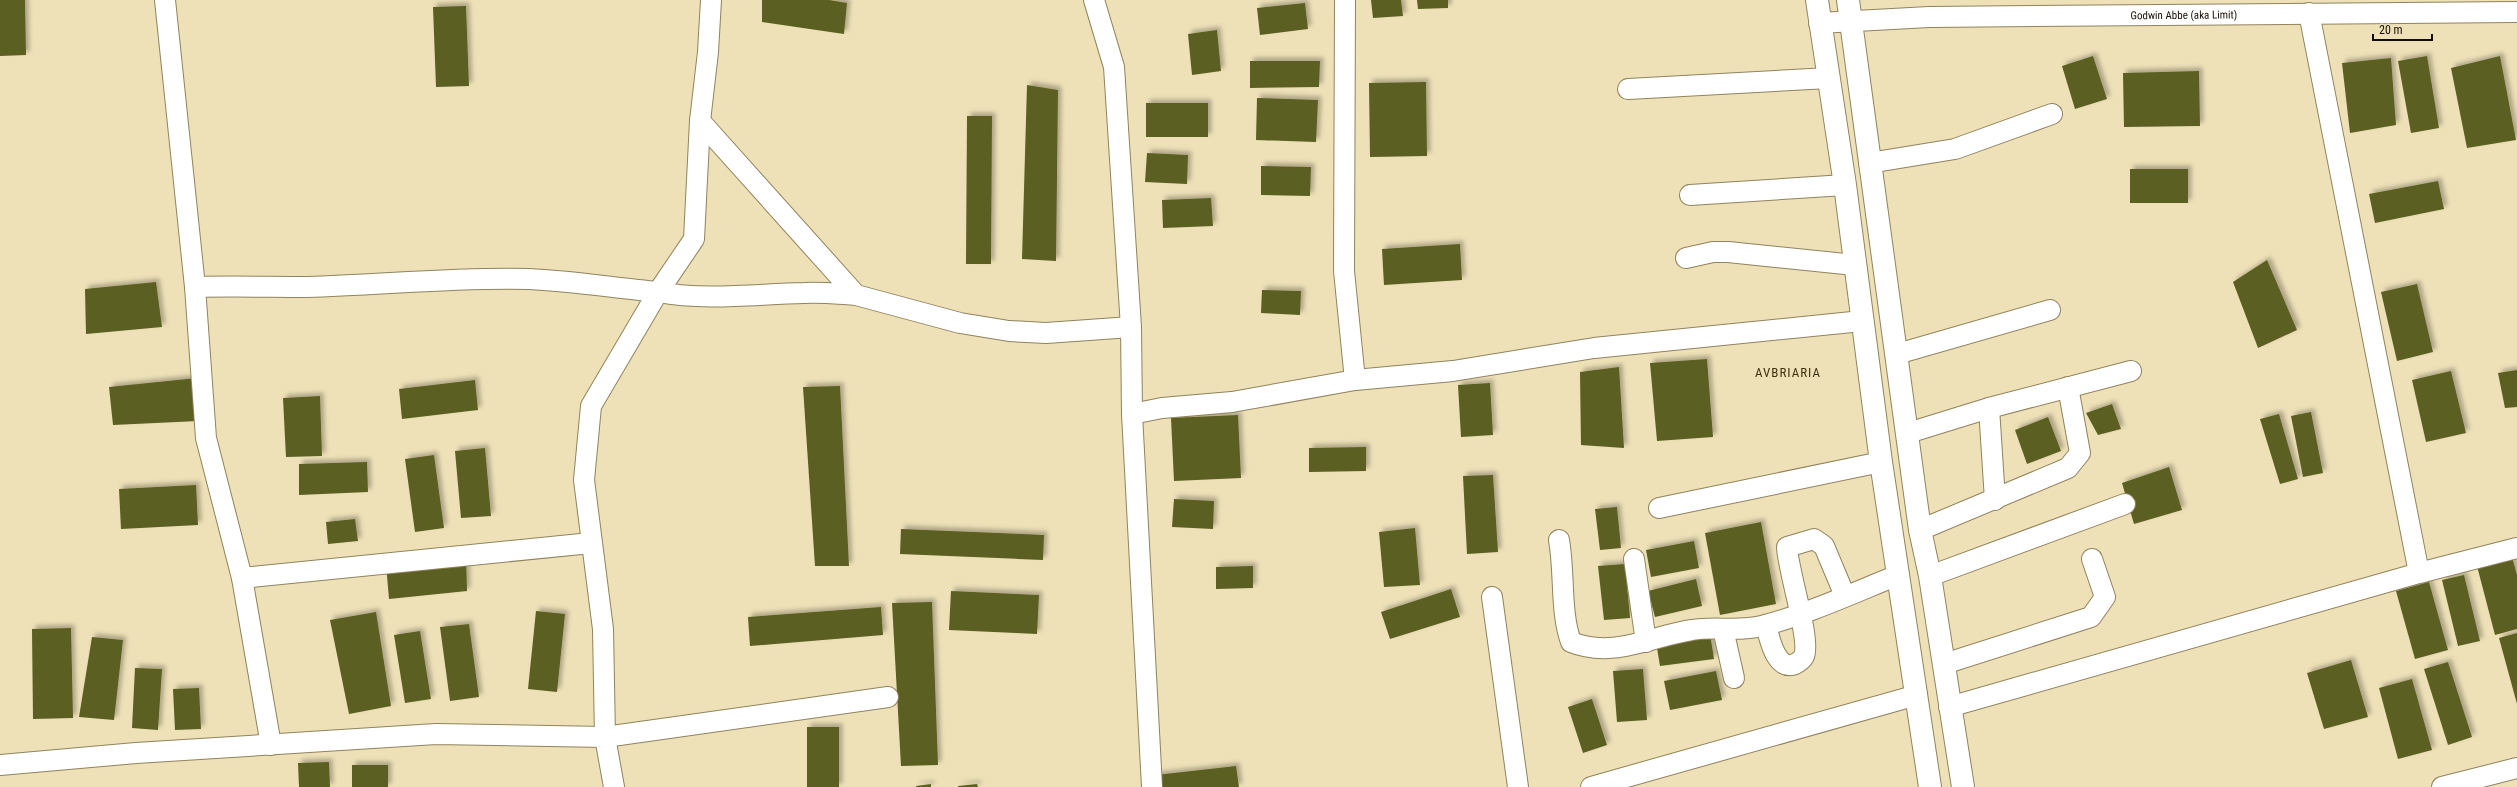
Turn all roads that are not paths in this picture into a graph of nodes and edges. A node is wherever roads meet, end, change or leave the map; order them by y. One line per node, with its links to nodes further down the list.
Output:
1 (165, 0): 20 (street)
2 (711, 0): 14 (street)
3 (1094, 0): 25 (street)
4 (1345, 0): 28 (street)
5 (1817, 0): 9 (highway)
6 (1848, 0): 10 (highway)
7 (2517, 12): 8 (street, Godwin Abbe (aka Limit))
8 (2309, 13): 10 (street, Godwin Abbe (aka Limit)); 43 (street)
9 (1819, 22): 10 (street, Godwin Abbe (aka Limit)); 11 (highway)
10 (1852, 23): 15 (highway)
11 (1828, 78): 12 (street); 16 (highway)
12 (1628, 89)
13 (2052, 114): 15 (street)
14 (700, 121): 21 (street); 22 (street)
15 (1870, 163): 26 (highway)
16 (1844, 185): 17 (street); 19 (highway)
17 (1690, 195)
18 (1686, 258): 19 (street)
19 (1855, 265): 24 (highway)
20 (195, 287): 21 (street); 46 (street)
21 (658, 292): 22 (street); 39 (street)
22 (856, 295): 25 (street)
23 (2050, 310): 26 (street)
24 (1862, 321): 28 (street); 33 (highway)
25 (1131, 327): 31 (street)
26 (1897, 354): 32 (highway)
27 (2131, 371): 29 (street)
28 (1355, 380): 31 (street)
29 (2068, 387): 30 (street); 34 (street)
30 (1988, 408): 32 (street); 34 (street)
31 (1132, 414): 63 (street)
32 (1908, 433): 37 (highway)
33 (1881, 462): 36 (street); 44 (highway)
34 (1995, 500): 37 (street)
35 (2125, 504): 45 (street)
36 (1659, 508)
37 (1920, 530): 45 (highway)
38 (1559, 540): 52 (street)
39 (591, 543): 46 (street); 58 (street)
40 (2517, 548): 43 (street)
41 (2092, 559): 53 (street)
42 (1634, 560): 52 (street)
43 (2419, 573): 57 (street)
44 (1898, 575): 47 (street); 55 (highway)
45 (1930, 576): 53 (highway)
46 (242, 578): 59 (street)
47 (1845, 596): 49 (street); 49 (street)
48 (1492, 597): 64 (street)
49 (1800, 613): 50 (street); 50 (street)
50 (1766, 624): 51 (street)
51 (1723, 629): 52 (street); 54 (street)
52 (1646, 642)
53 (1944, 664): 57 (highway)
54 (1734, 678)
55 (1917, 695): 65 (street); 66 (highway)
56 (888, 697): 58 (street)
57 (1949, 707): 67 (highway)
58 (605, 738): 59 (street); 62 (street)
59 (271, 745): 60 (street)
60 (0, 765)
61 (2517, 768): 68 (street)
62 (614, 787)
63 (1152, 787)
64 (1518, 787)
65 (1591, 787)
66 (1930, 787)
67 (1963, 787)
68 (2442, 787)

